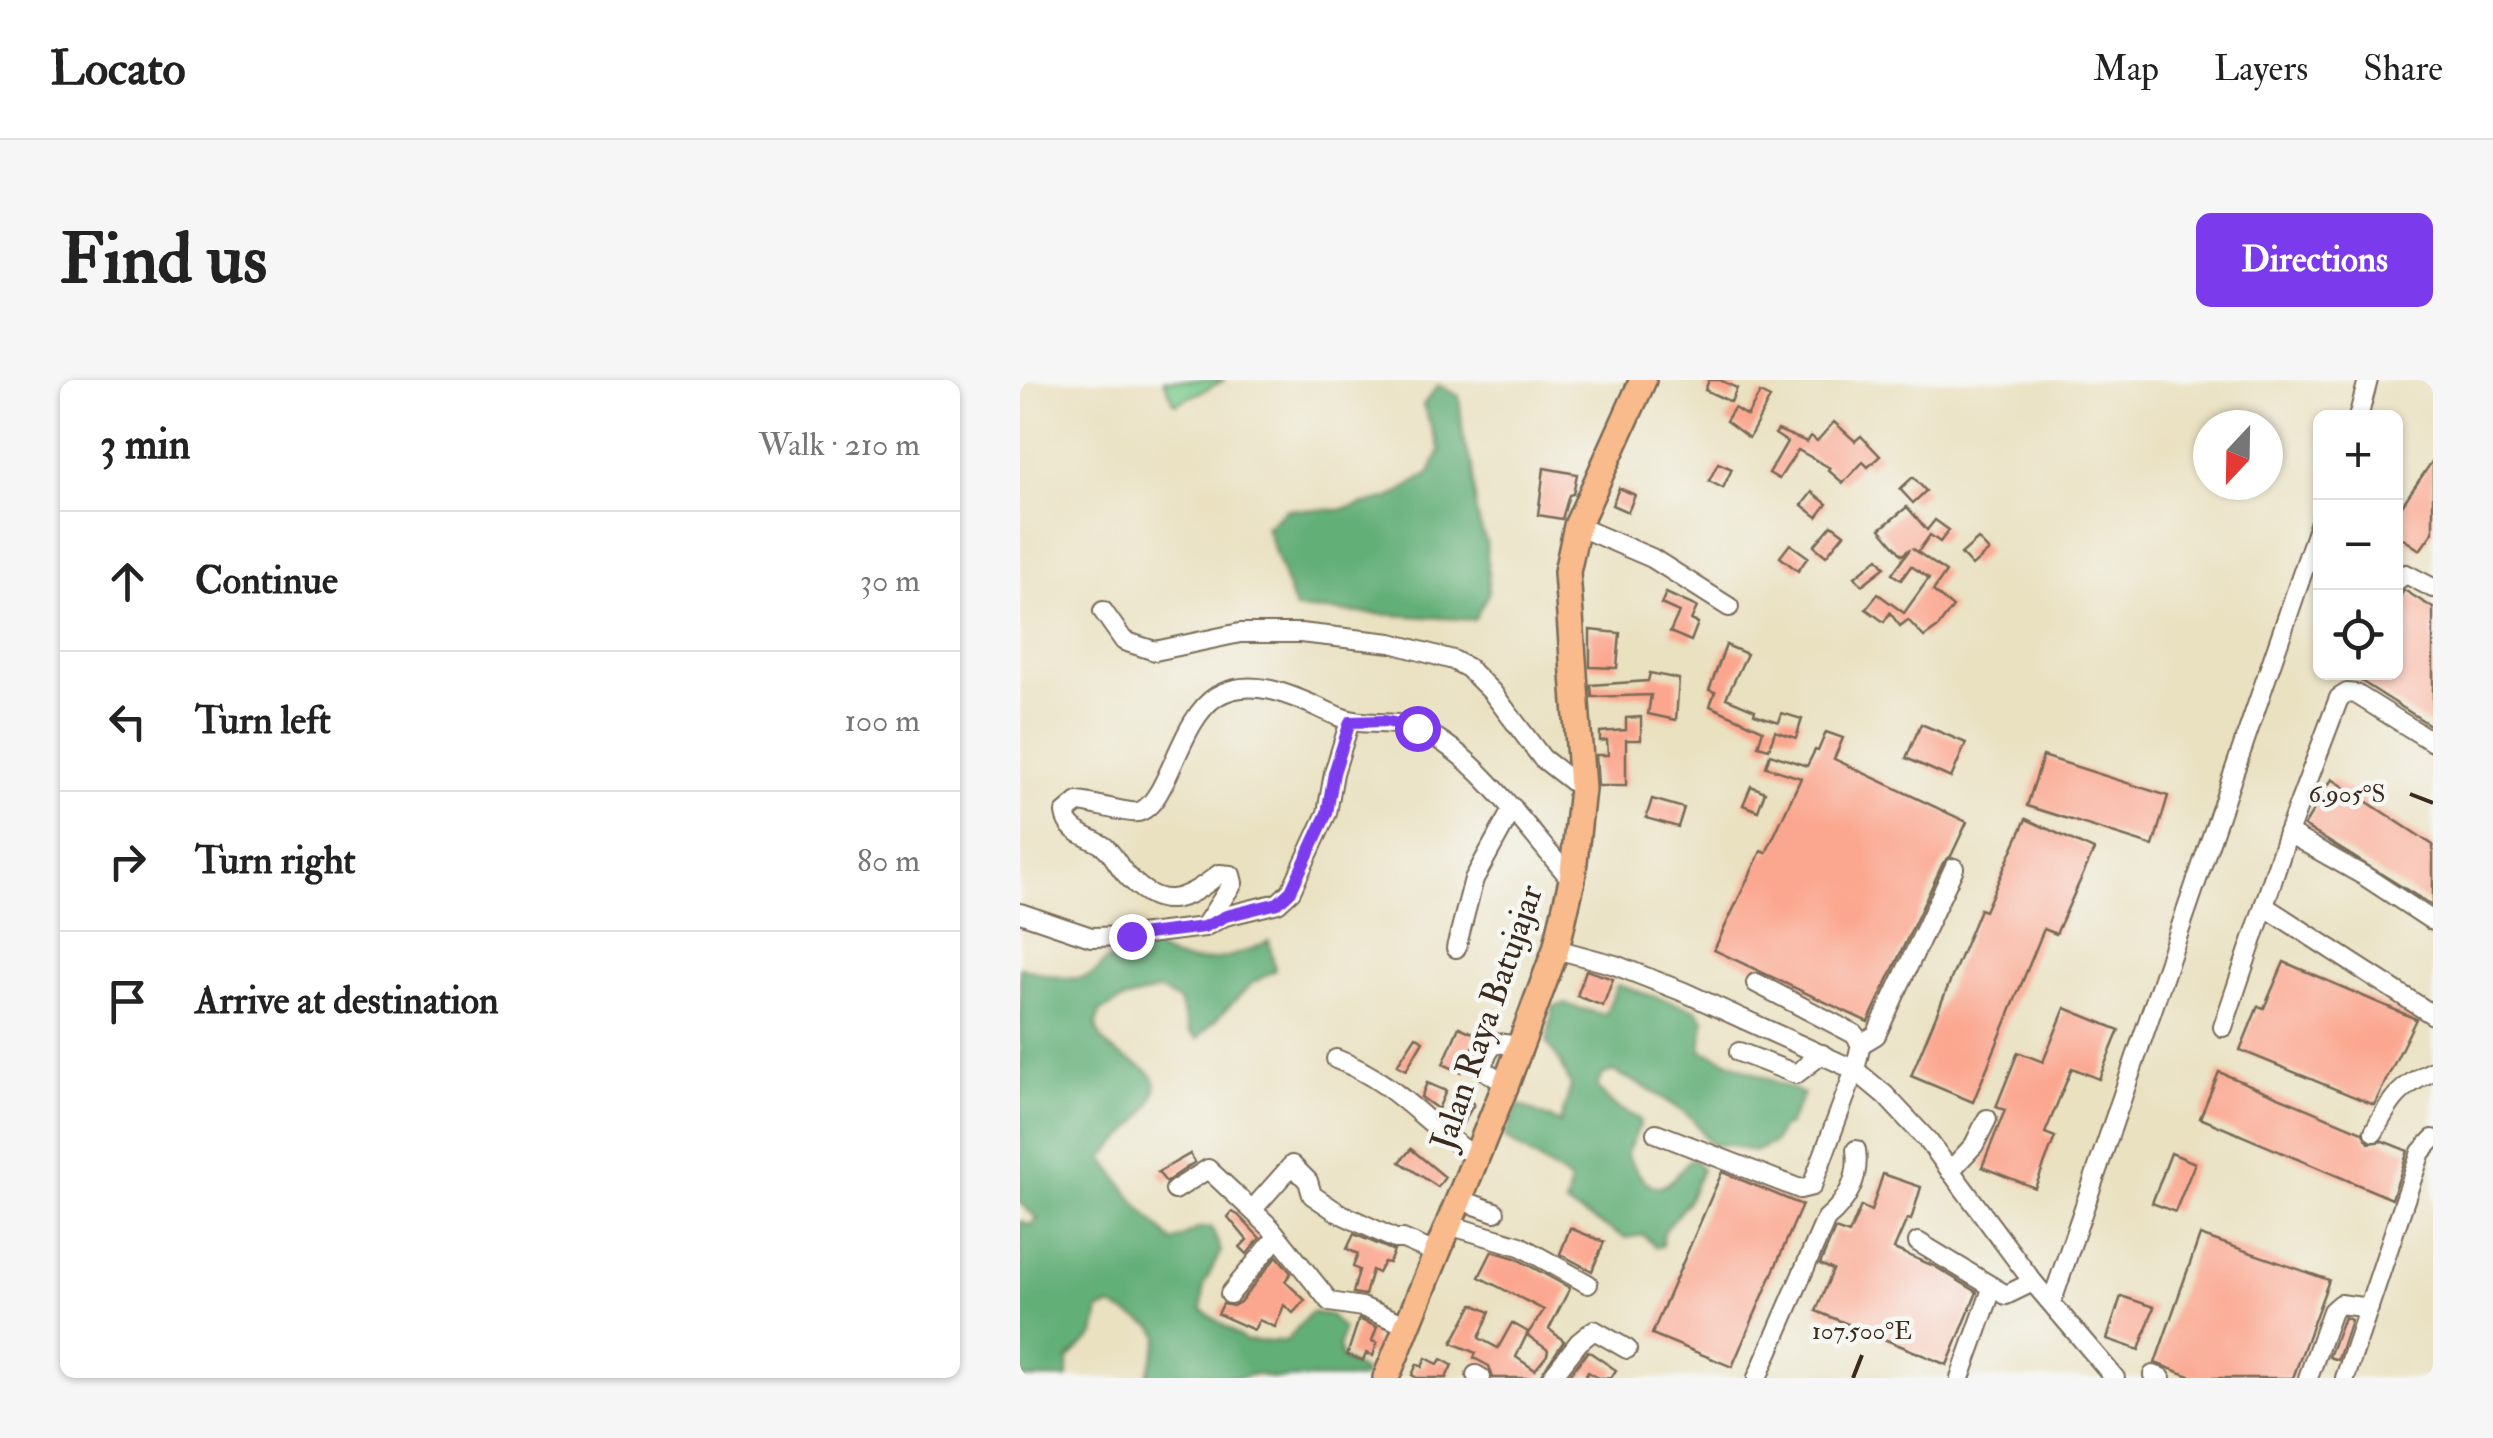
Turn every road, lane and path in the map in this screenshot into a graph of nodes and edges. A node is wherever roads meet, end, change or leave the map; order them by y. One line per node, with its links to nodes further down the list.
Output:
1 (1643, 380): 4 (highway, Jalan Raya Batujajar)
2 (2368, 380): 3 (street)
3 (2360, 410)
4 (1578, 526): 8 (street); 12 (highway, Jalan Raya Batujajar)
5 (2313, 542): 51 (street)
6 (2403, 576): 7 (street)
7 (2433, 588)
8 (1729, 607)
9 (1103, 611): 12 (street)
10 (1350, 722): 13 (street); 20 (street); 20 (street)
11 (2433, 742): 14 (street)
12 (1582, 789): 16 (highway, Jalan Raya Batujajar)
13 (1513, 808): 16 (street); 21 (street)
14 (2288, 833): 17 (street); 19 (street)
15 (1954, 868): 26 (street)
16 (1572, 880): 22 (highway, Jalan Raya Batujajar)
17 (2264, 906): 24 (street); 25 (street)
18 (1020, 913): 20 (street)
19 (2433, 921)
20 (1204, 927)
21 (1456, 948)
22 (1556, 949): 28 (street); 37 (highway, Jalan Raya Batujajar)
23 (1756, 984): 26 (street)
24 (2433, 1015)
25 (2223, 1027)
26 (1861, 1044): 30 (street)
27 (1739, 1052): 28 (street)
28 (1822, 1054): 30 (street)
29 (1336, 1059): 37 (street)
30 (1855, 1070): 34 (street); 38 (street)
31 (2433, 1071): 33 (street)
32 (1987, 1120): 38 (street)
33 (2374, 1132)
34 (1656, 1133)
35 (2433, 1139): 52 (street)
36 (1856, 1150): 57 (street)
37 (1476, 1157): 40 (highway, Jalan Raya Batujajar)
38 (1950, 1172): 47 (street)
39 (1175, 1190): 41 (street)
40 (1458, 1200): 42 (street); 43 (highway, Jalan Raya Batujajar)
41 (1253, 1209): 44 (street); 46 (street)
42 (1495, 1212)
43 (1449, 1225): 46 (highway, Jalan Raya Batujajar); 48 (street)
44 (1276, 1237): 50 (street); 53 (street)
45 (1918, 1242): 49 (street)
46 (1438, 1254): 53 (highway, Jalan Raya Batujajar)
47 (2033, 1282): 49 (street); 51 (street)
48 (1588, 1284)
49 (1992, 1288): 58 (street)
50 (1230, 1294)
51 (2052, 1301): 59 (street)
52 (2369, 1308): 60 (street); 61 (street)
53 (1409, 1326): 55 (highway, Jalan Raya Batujajar)
54 (1628, 1349): 56 (street)
55 (1386, 1378)
56 (1551, 1378)
57 (1758, 1378)
58 (1965, 1378)
59 (2115, 1378)
60 (2308, 1378)
61 (2345, 1378)

